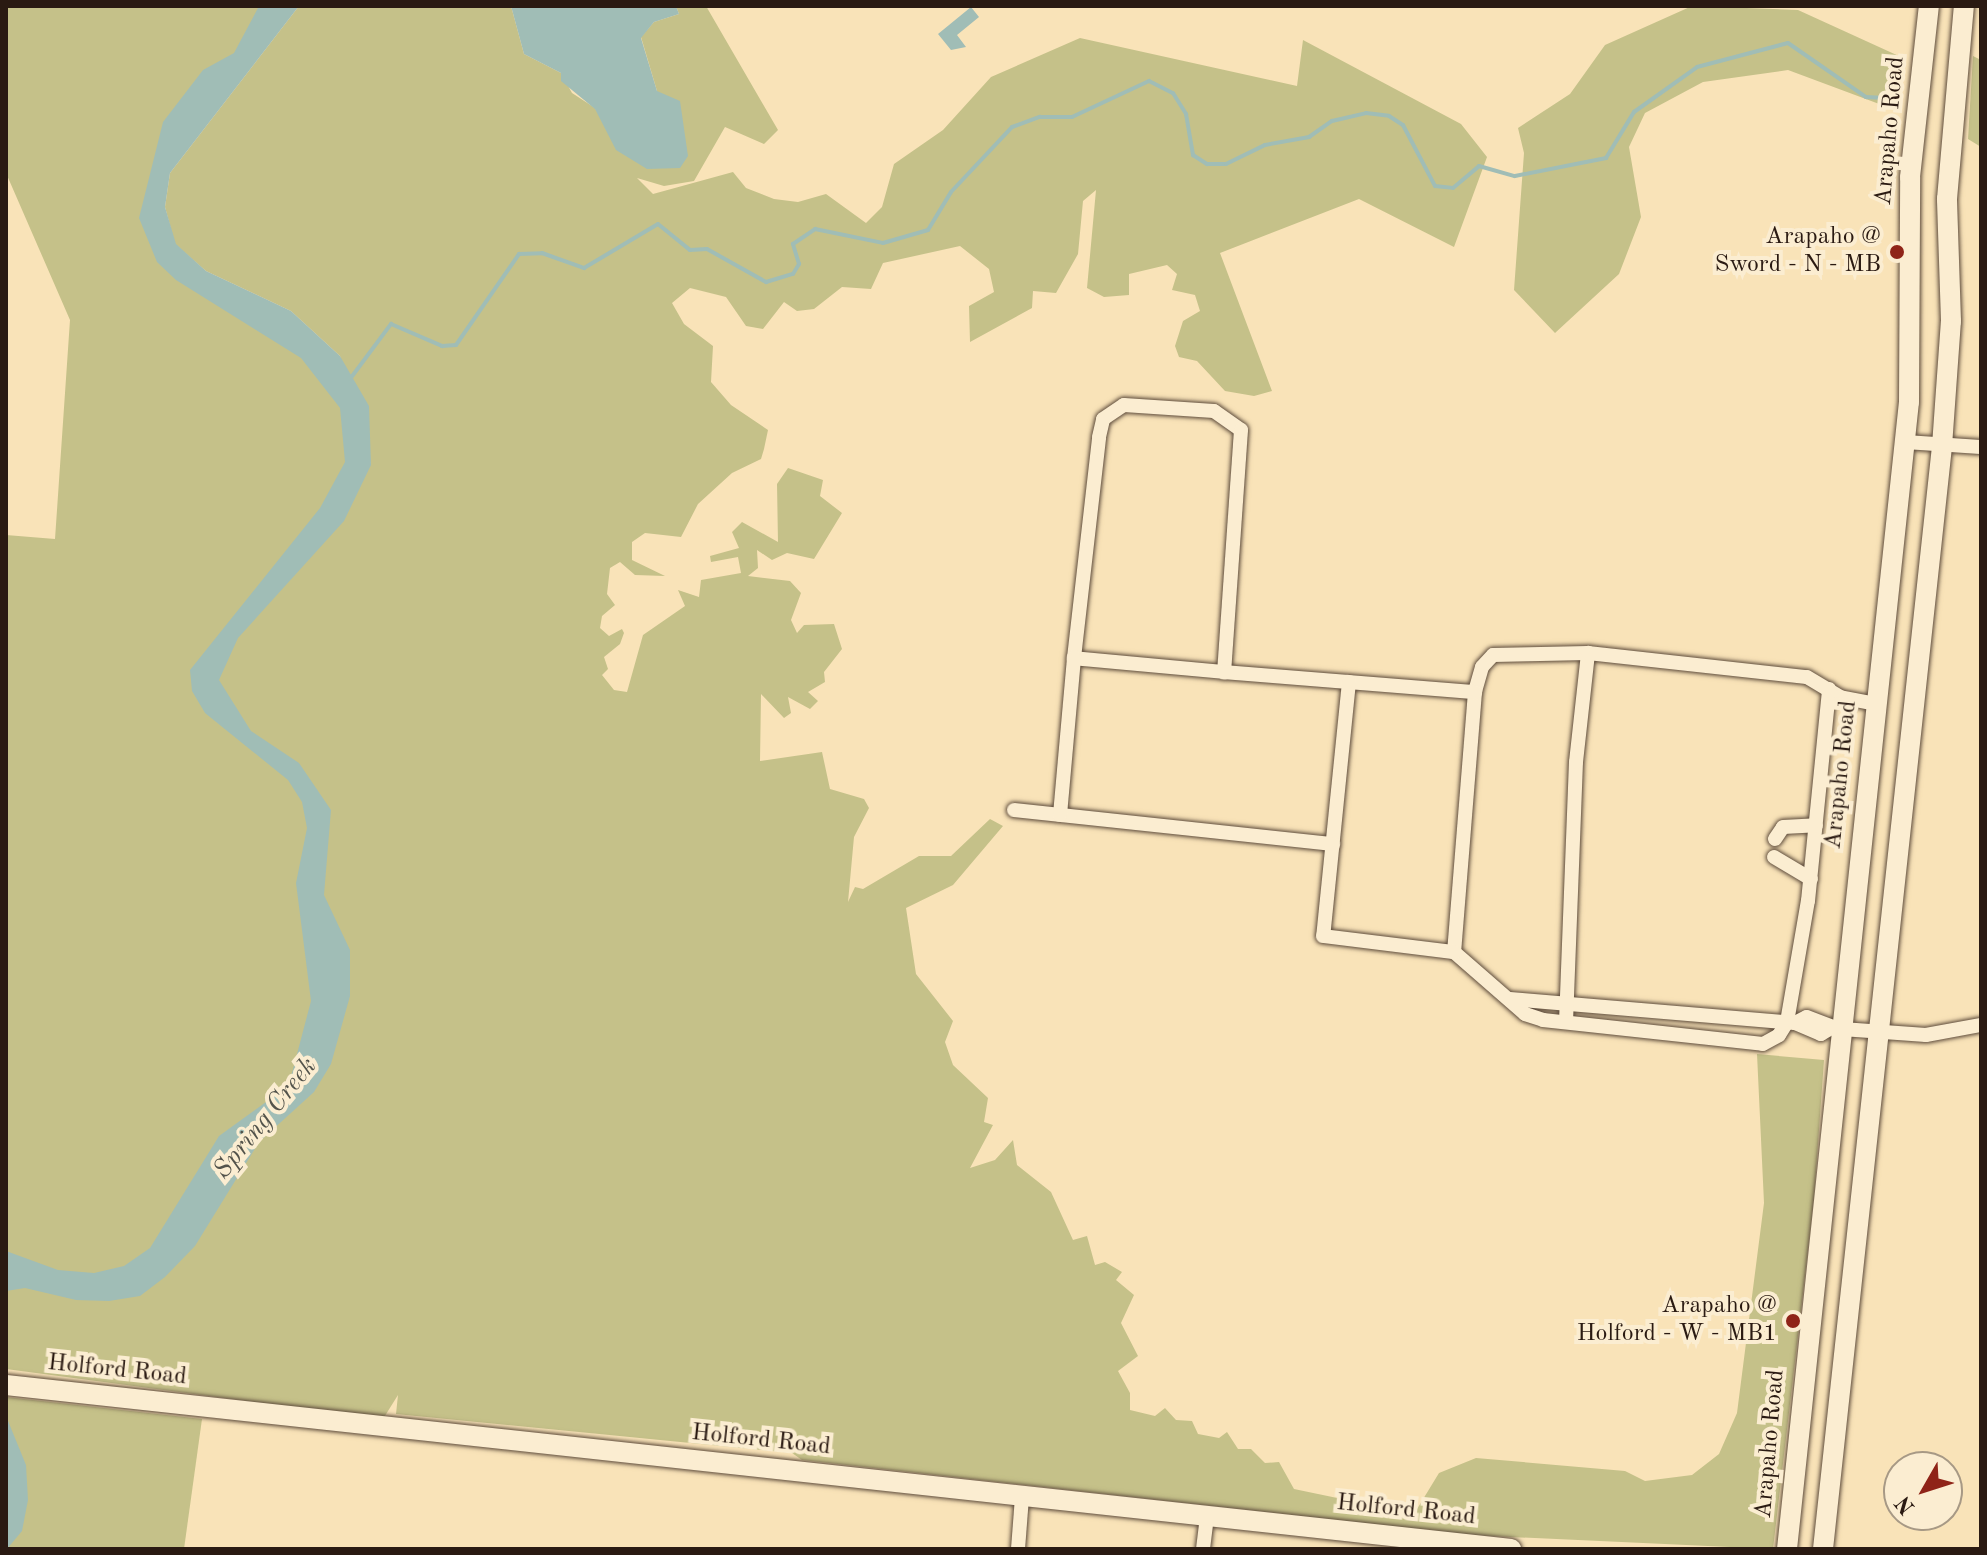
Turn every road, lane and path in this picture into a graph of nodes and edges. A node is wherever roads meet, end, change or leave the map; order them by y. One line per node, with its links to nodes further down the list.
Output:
1 (1929, 6): 3 (main road, Arapaho Road)
2 (1964, 6): 4 (main road)
3 (1905, 442): 4 (street); 12 (main road, Arapaho Road)
4 (1942, 446): 5 (street); 27 (main road)
5 (1981, 447)
6 (1588, 653): 10 (street); 11 (street); 22 (street)
7 (1074, 658): 8 (street); 8 (street); 14 (street)
8 (1224, 672): 9 (street)
9 (1349, 682): 11 (street); 17 (street)
10 (1829, 689): 12 (street); 15 (street)
11 (1475, 692): 20 (street)
12 (1875, 704): 26 (main road, Arapaho Road)
13 (1014, 810): 14 (street)
14 (1060, 815): 17 (street)
15 (1816, 825): 16 (street); 19 (street)
16 (1775, 839)
17 (1333, 844): 20 (street)
18 (1774, 857): 19 (street)
19 (1811, 879): 24 (street)
20 (1454, 952): 21 (street)
21 (1510, 999): 22 (street); 23 (street)
22 (1568, 1004): 23 (street); 24 (street)
23 (1566, 1022): 24 (street)
24 (1791, 1023)
25 (1981, 1025): 27 (street)
26 (1842, 1029): 27 (street); 35 (main road, Arapaho Road)
27 (1879, 1033): 36 (main road)
28 (8, 1385): 29 (main road, Holford Road)
29 (1022, 1497): 30 (main road, Holford Road); 32 (street)
30 (1207, 1516): 31 (main road, Holford Road); 33 (street)
31 (1357, 1541): 34 (main road, Holford Road)
32 (1018, 1549)
33 (1203, 1549)
34 (1510, 1549)
35 (1787, 1549)
36 (1823, 1549)

